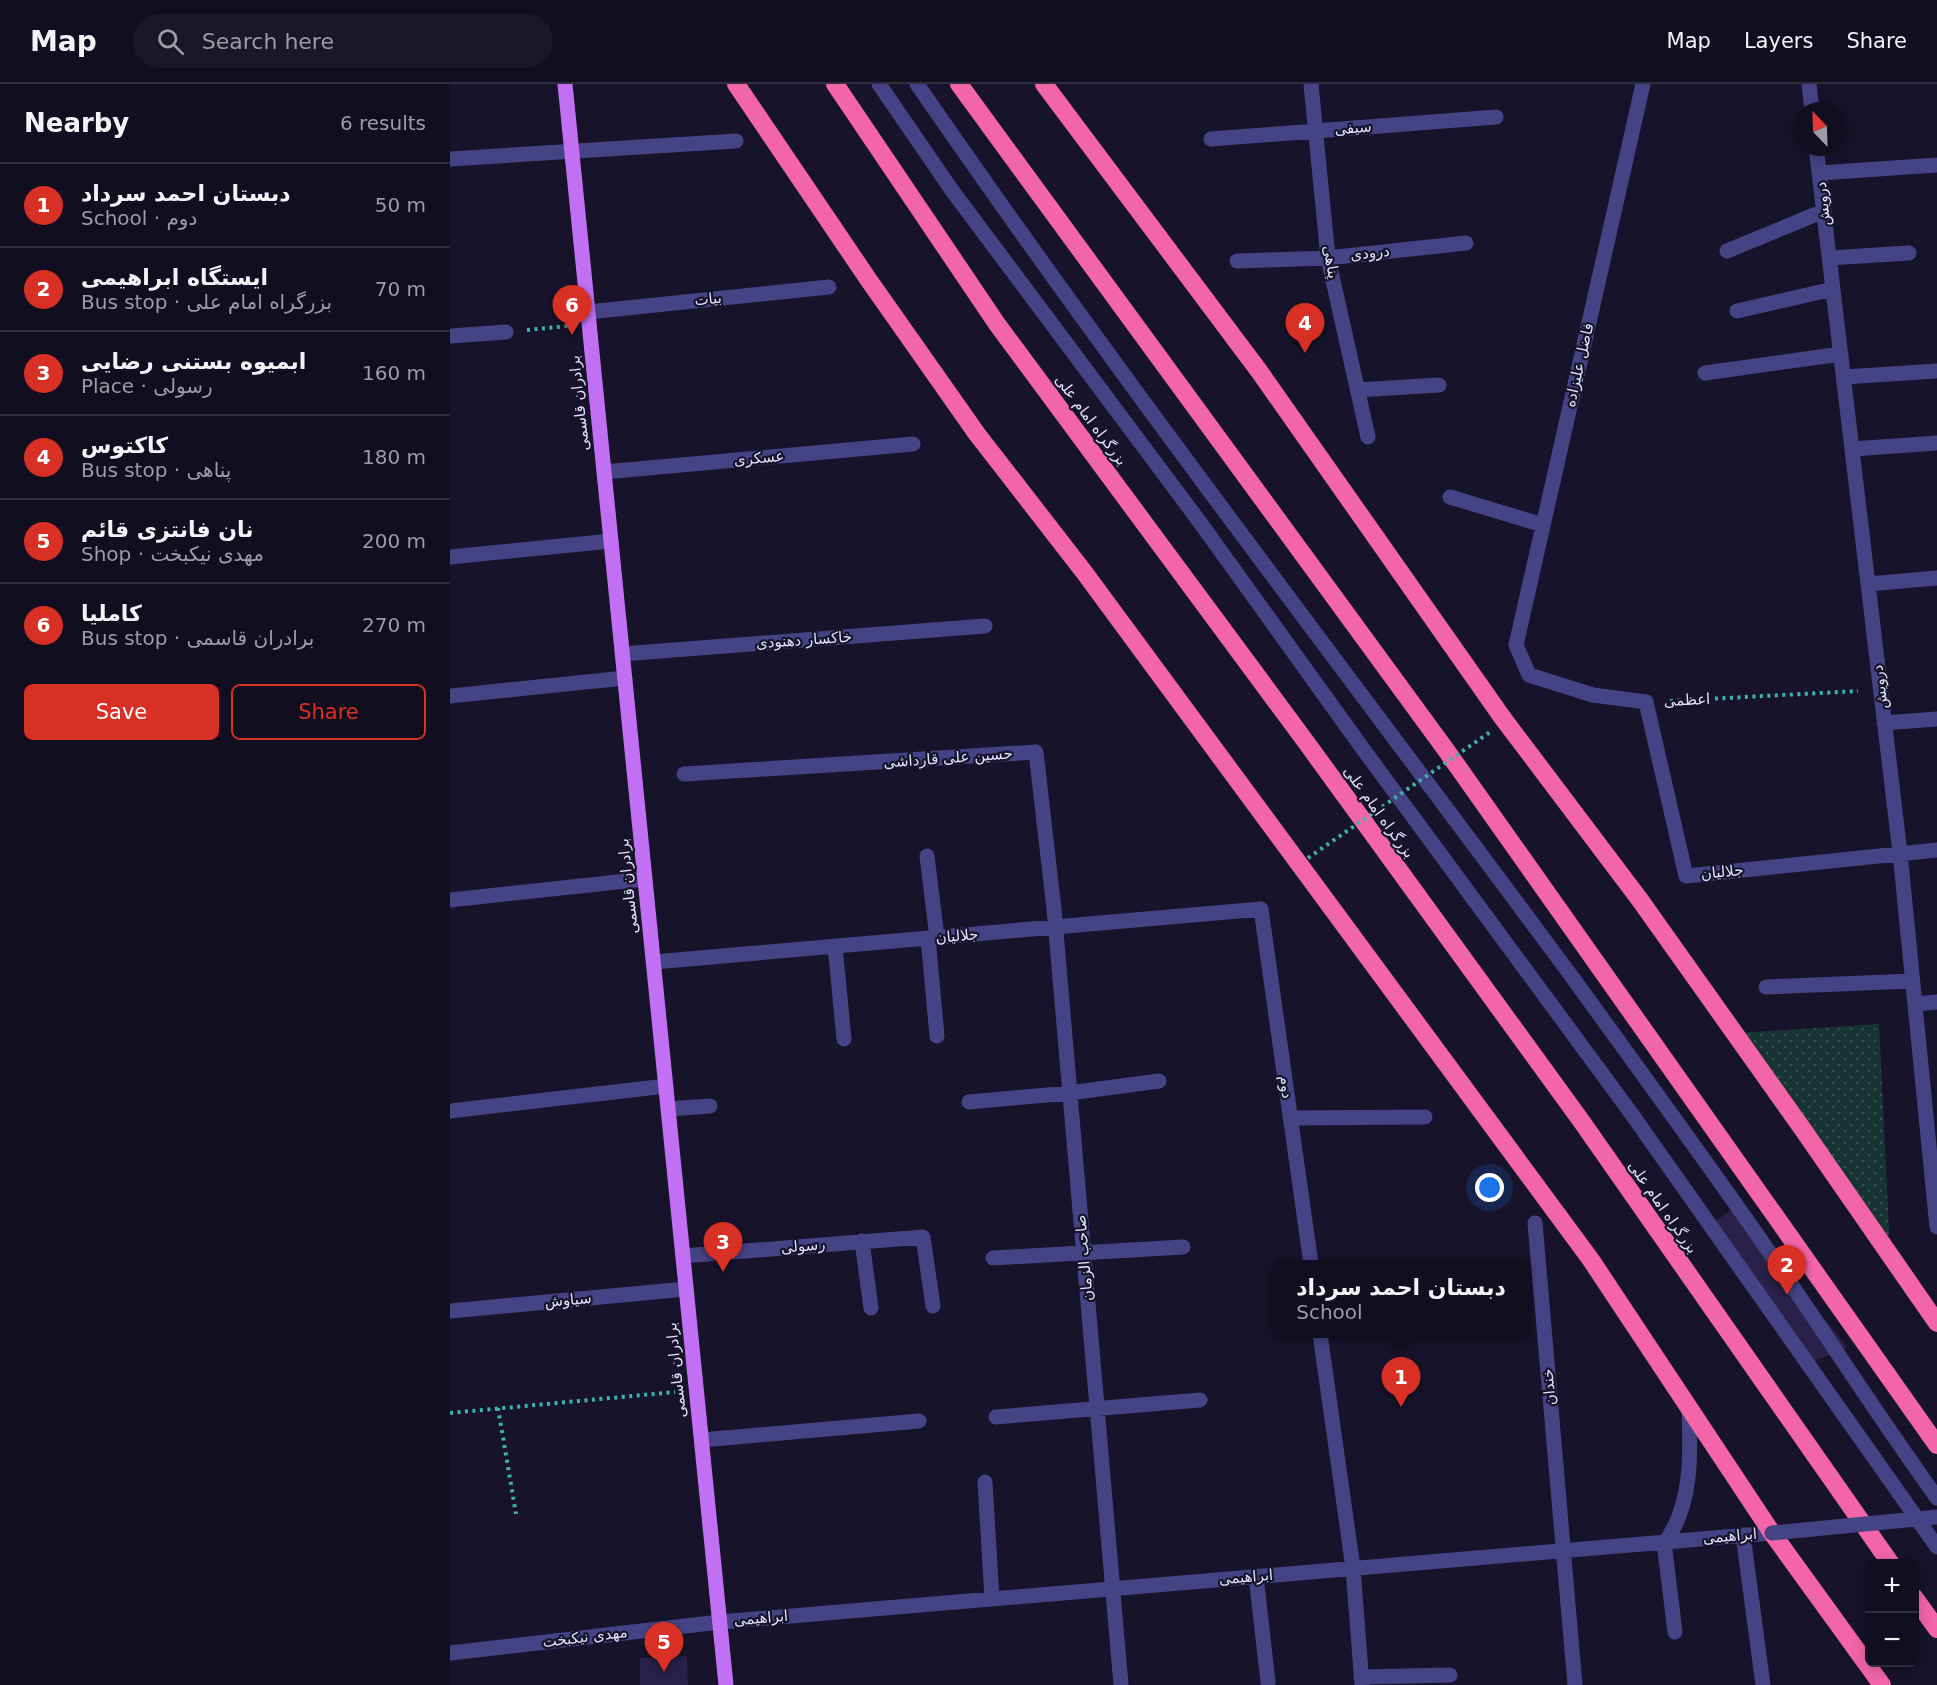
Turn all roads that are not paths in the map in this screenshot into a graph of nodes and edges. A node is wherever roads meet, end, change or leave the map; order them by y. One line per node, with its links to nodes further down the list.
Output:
1 (565, 84): 16 (main road, برادران قاسمی)
2 (735, 84): 102 (highway)
3 (835, 84): 115 (highway, بزرگراه امام علی)
4 (879, 84): 113 (street)
5 (917, 84): 108 (street)
6 (958, 84): 106 (highway)
7 (1044, 84): 98 (highway)
8 (1311, 84): 13 (street, پناهی)
9 (1643, 84): 46 (street, فاضل علیزاده)
10 (1809, 84): 11 (street)
11 (1811, 102)
12 (1496, 117): 13 (street, سیفی)
13 (1316, 131): 14 (street, سیفی); 25 (street, پناهی)
14 (1211, 138)
15 (736, 141): 16 (street)
16 (572, 151): 18 (street); 31 (main road, برادران قاسمی)
17 (1817, 156): 20 (street, درویش)
18 (450, 159)
19 (1937, 165): 20 (street)
20 (1820, 173): 21 (street, درویش)
21 (1824, 212): 23 (street); 26 (street, درویش)
22 (1466, 243): 25 (street, درودی)
23 (1727, 251)
24 (1909, 253): 26 (street)
25 (1329, 258): 27 (street, درودی); 39 (street, پناهی)
26 (1829, 258): 29 (street, درویش)
27 (1237, 261)
28 (829, 287): 31 (street, بیات)
29 (1833, 289): 30 (street); 34 (street, درویش)
30 (1737, 311)
31 (589, 318): 44 (main road, برادران قاسمی)
32 (506, 332): 33 (street)
33 (450, 336)
34 (1841, 354): 36 (street); 37 (street, درویش)
35 (1937, 371): 37 (street)
36 (1704, 373)
37 (1844, 377): 43 (street, درویش)
38 (1439, 386): 39 (street)
39 (1358, 390): 40 (street, پناهی)
40 (1368, 437)
41 (1937, 443): 43 (street)
42 (913, 444): 44 (street, عسکری)
43 (1852, 449): 50 (street, درویش)
44 (604, 472): 47 (main road, برادران قاسمی)
45 (1450, 497): 46 (street)
46 (1543, 525): 52 (street, فاضل علیزاده)
47 (611, 541): 48 (street); 53 (main road, برادران قاسمی)
48 (450, 557)
49 (1937, 578): 50 (street)
50 (1868, 584): 58 (street, درویش)
51 (985, 626): 53 (street, خاکسار دهنودی)
52 (1516, 645): 56 (street, اعظمی)
53 (622, 654): 54 (main road, برادران قاسمی)
54 (625, 678): 55 (street); 63 (main road, برادران قاسمی)
55 (450, 696)
56 (1646, 702): 61 (street, جلالیان)
57 (1937, 719): 58 (street)
58 (1884, 723): 61 (street, درویش)
59 (684, 774): 66 (street, حسین علی قارداشی)
60 (1937, 850): 61 (street)
61 (1900, 853): 70 (street, درویش)
62 (927, 856): 67 (street)
63 (645, 879): 64 (street); 69 (main road, برادران قاسمی)
64 (450, 900)
65 (1261, 909): 66 (street, جلالیان); 85 (street, دوم)
66 (1055, 927): 67 (street, جلالیان); 78 (street, صاحب الزمان)
67 (932, 938): 68 (street, جلالیان); 74 (street)
68 (835, 946): 69 (street, جلالیان); 75 (street)
69 (654, 962): 77 (main road, برادران قاسمی)
70 (1912, 981): 71 (street); 73 (street, درویش)
71 (1766, 987)
72 (1937, 1002): 73 (street)
73 (1915, 1004): 79 (street, درویش)
74 (938, 1036)
75 (844, 1039)
76 (1159, 1081): 78 (street)
77 (666, 1086): 82 (main road, برادران قاسمی); 83 (street)
78 (1069, 1093): 80 (street); 90 (street, صاحب الزمان)
79 (1930, 1095): 87 (street, درویش)
80 (969, 1102)
81 (710, 1106): 82 (street)
82 (668, 1109): 91 (main road, برادران قاسمی)
83 (450, 1111)
84 (1425, 1117): 85 (street)
85 (1290, 1118): 93 (street, دوم)
86 (1535, 1223): 114 (street, خندان)
87 (1937, 1225)
88 (862, 1241): 91 (street, رسولی); 95 (street, رسولی); 96 (street)
89 (1183, 1247): 90 (street)
90 (1084, 1253): 92 (street); 101 (street, صاحب الزمان)
91 (683, 1256): 94 (main road, برادران قاسمی)
92 (993, 1258)
93 (1310, 1260)
94 (686, 1289): 97 (street, سیاوش); 105 (main road, برادران قاسمی)
95 (933, 1306)
96 (871, 1308)
97 (450, 1311)
98 (1937, 1323)
99 (1321, 1338): 116 (street)
100 (1200, 1400): 101 (street)
101 (1097, 1408): 103 (street); 118 (street, صاحب الزمان)
102 (1689, 1408): 110 (highway); 112 (street)
103 (996, 1417)
104 (919, 1421): 105 (street)
105 (702, 1440): 121 (main road, برادران قاسمی)
106 (1937, 1445)
107 (985, 1482): 119 (street)
108 (1937, 1498)
109 (1937, 1517): 110 (street, ابراهیمی, bridge)
110 (1772, 1533): 111 (street, ابراهیمی); 132 (highway)
111 (1743, 1535): 112 (street, ابراهیمی); 131 (street)
112 (1665, 1542): 114 (street, ابراهیمی); 123 (street)
113 (1937, 1547)
114 (1563, 1550): 116 (street, ابراهیمی); 130 (street, خندان)
115 (1888, 1559)
116 (1353, 1568): 117 (street, ابراهیمی); 126 (street)
117 (1256, 1576): 118 (street, ابراهیمی); 127 (street)
118 (1113, 1588): 119 (street, ابراهیمی); 129 (street, صاحب الزمان)
119 (992, 1599): 121 (street, ابراهیمی)
120 (1919, 1604): 122 (highway)
121 (720, 1622): 124 (street, مهدی نیکبخت); 128 (main road, برادران قاسمی)
122 (1937, 1629)
123 (1675, 1632)
124 (450, 1653)
125 (1450, 1676): 126 (street)
126 (1362, 1681)
127 (1268, 1682)
128 (726, 1685)
129 (1120, 1685)
130 (1575, 1685)
131 (1763, 1685)
132 (1882, 1685)

